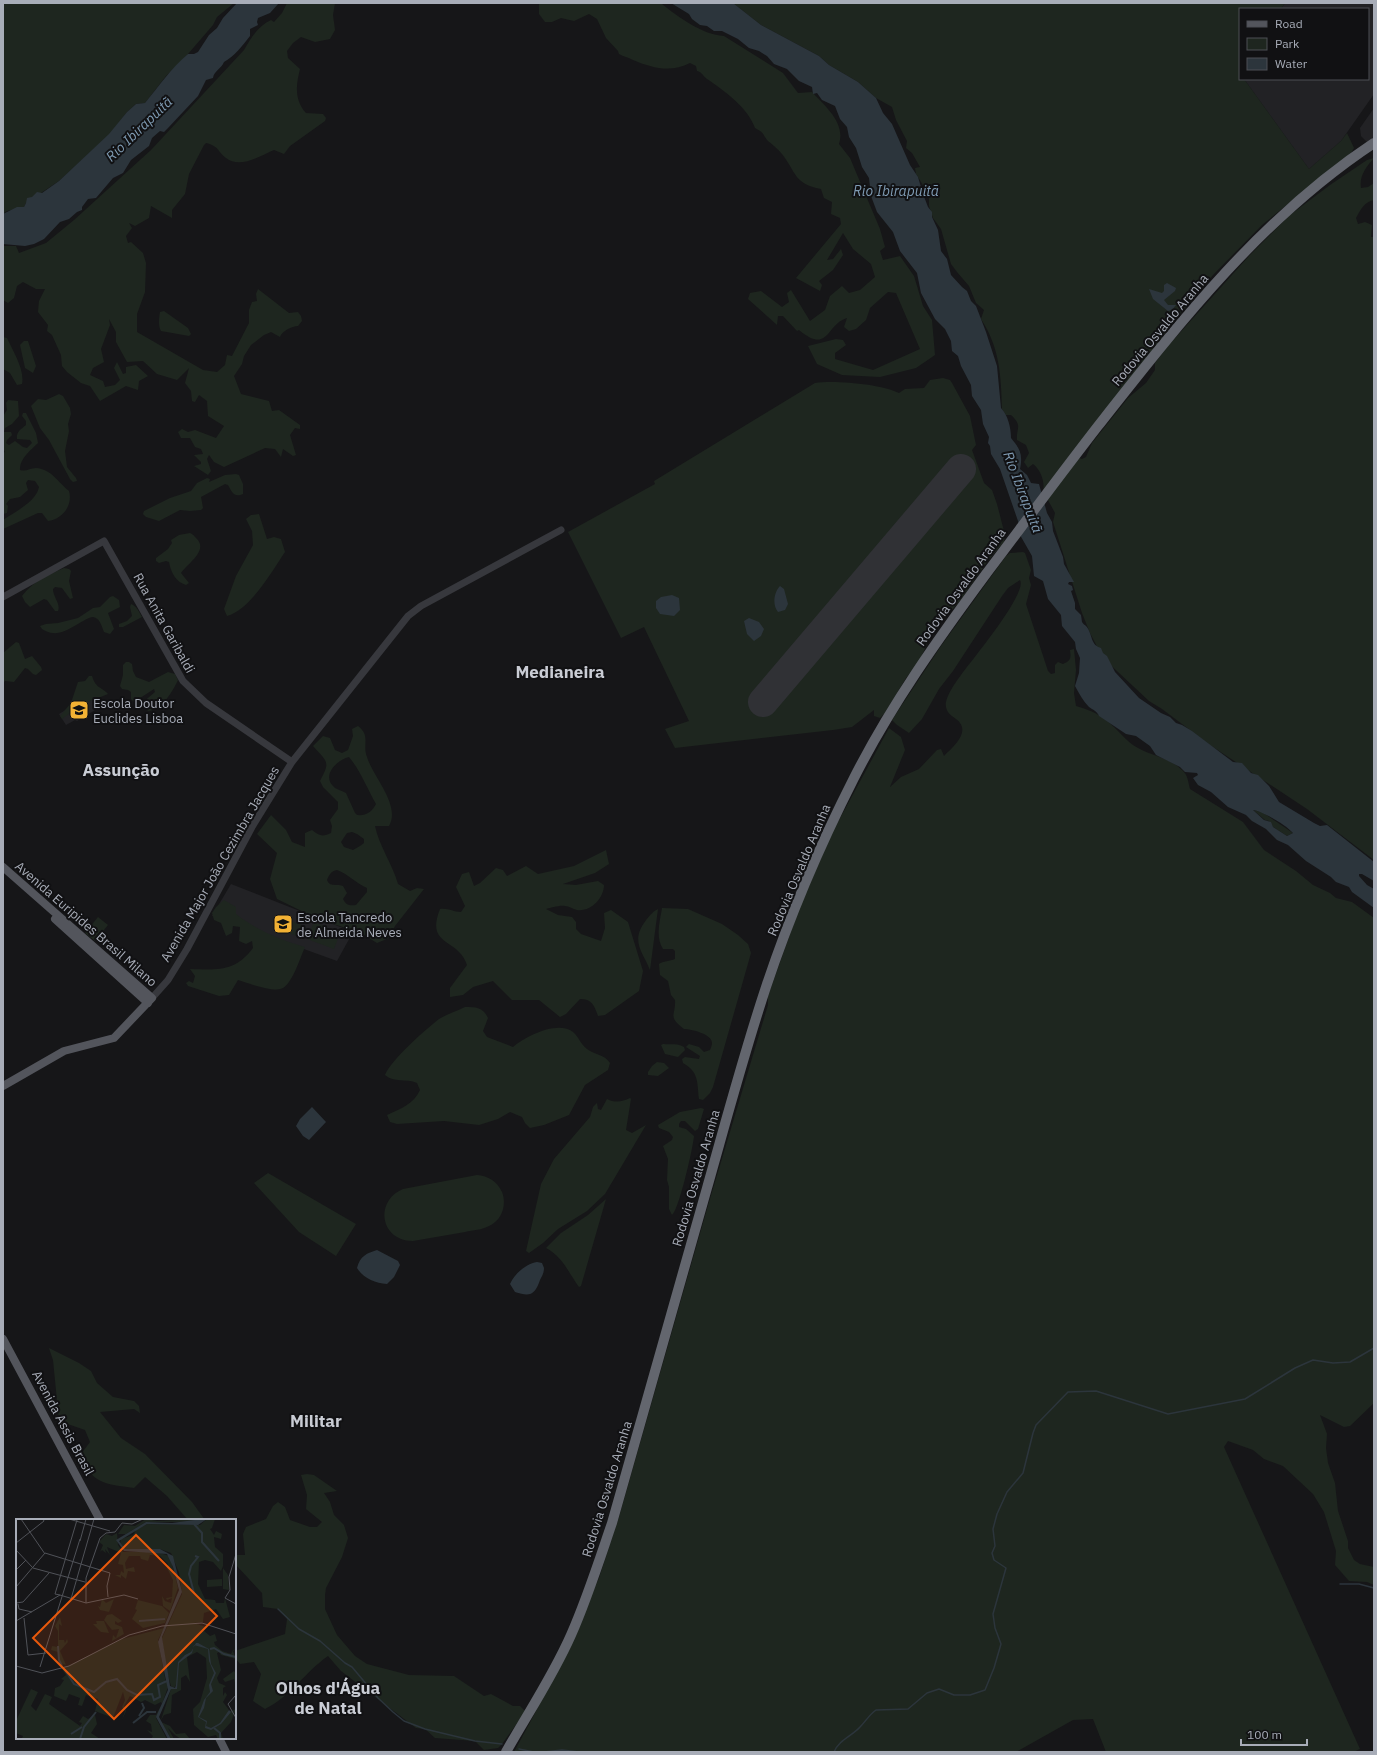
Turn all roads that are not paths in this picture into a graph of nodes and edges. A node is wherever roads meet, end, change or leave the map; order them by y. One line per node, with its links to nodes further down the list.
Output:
1 (1374, 143): 14 (highway, Rodovia Osvaldo Aranha)
2 (560, 530): 4 (street, Avenida Major João Cezimbra Jacques)
3 (3, 597): 4 (street, Rua Anita Garibaldi)
4 (292, 762): 8 (street, Avenida Major João Cezimbra Jacques)
5 (3, 867): 7 (main road, Avenida Euripides Brasil Milano)
6 (3, 874): 7 (main road, Avenida Euripides Brasil Milano)
7 (16, 882): 8 (main road, Avenida Euripides Brasil Milano)
8 (150, 1000): 9 (main road)
9 (3, 1086)
10 (3, 1339): 11 (main road, Avenida Assis Brasil)
11 (99, 1519)
12 (220, 1739): 13 (main road)
13 (226, 1752)
14 (506, 1752)

